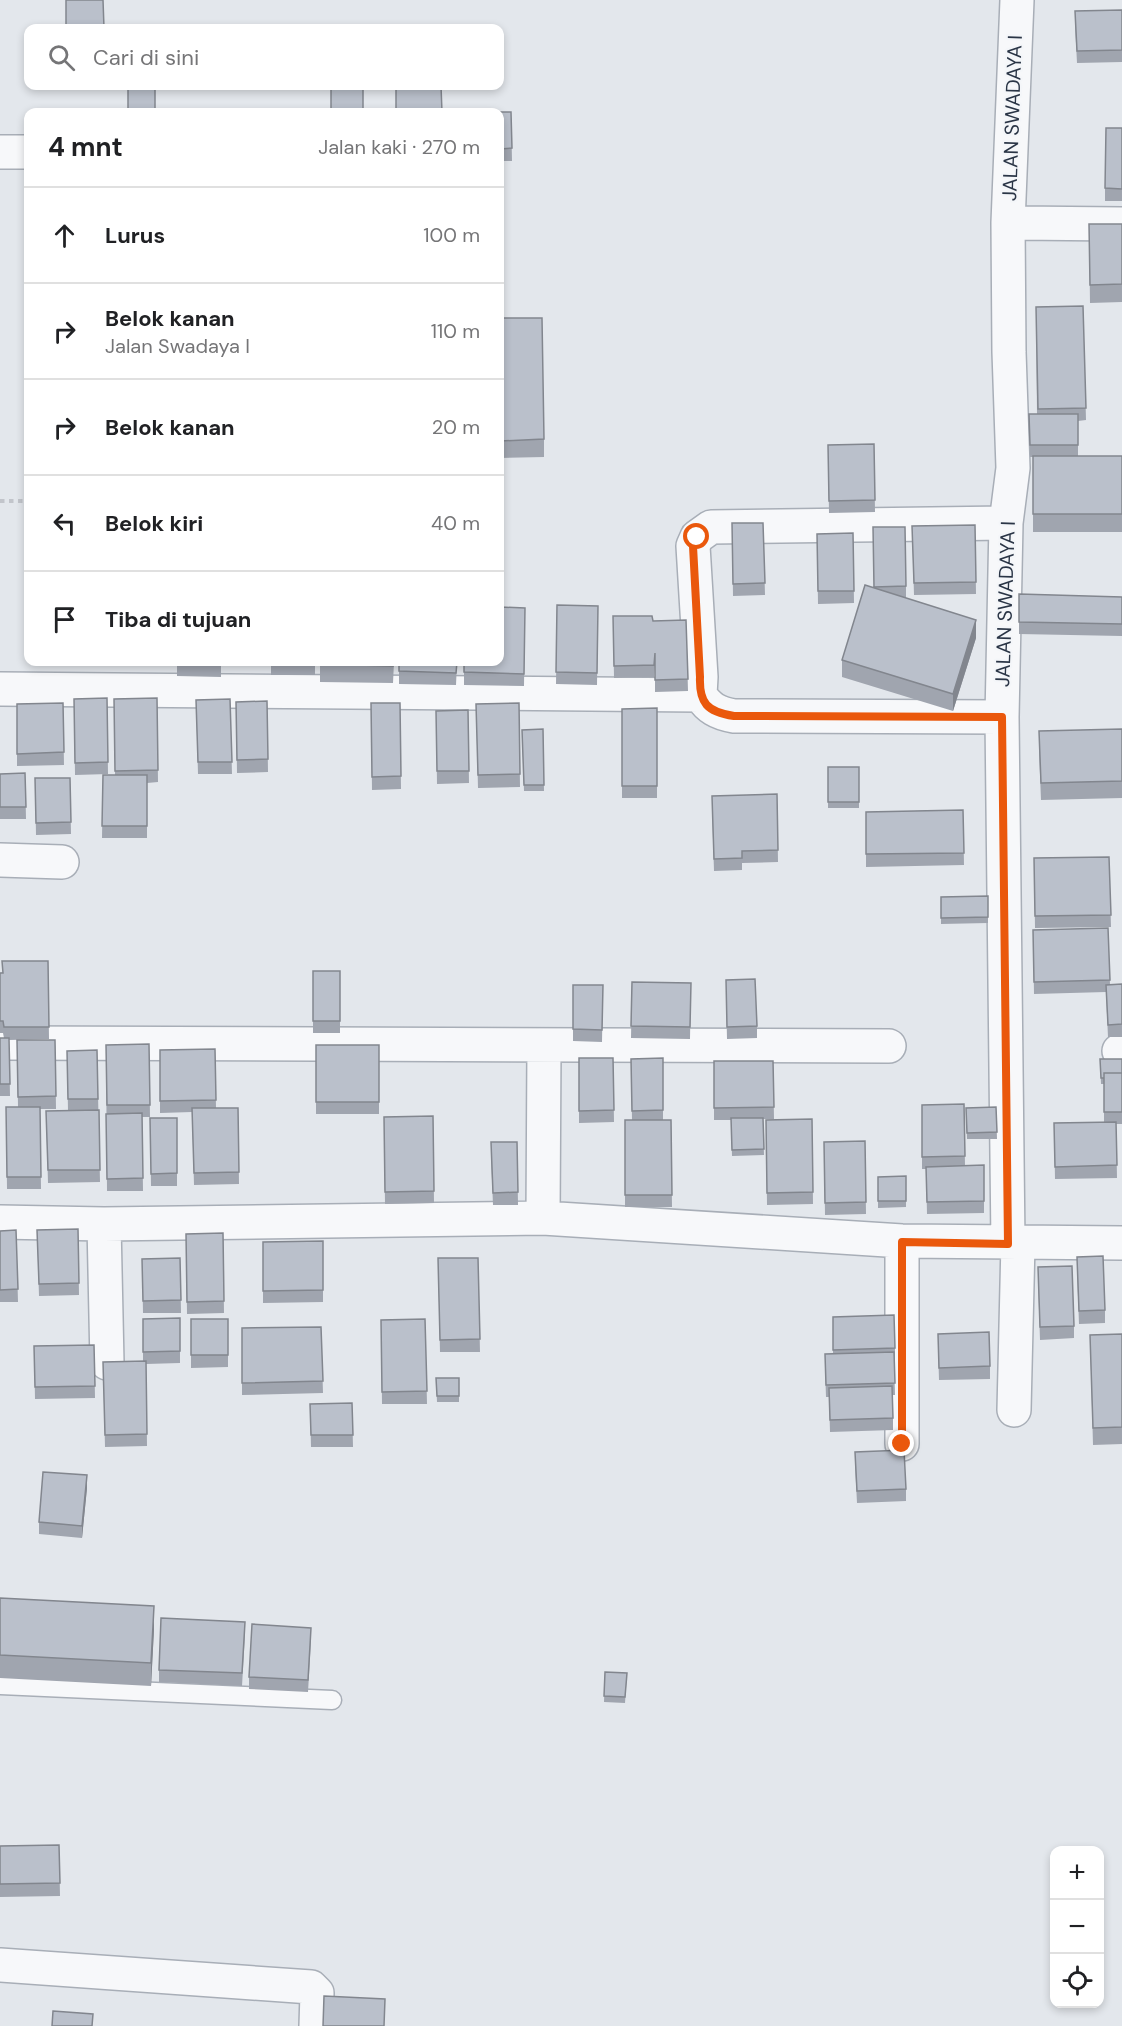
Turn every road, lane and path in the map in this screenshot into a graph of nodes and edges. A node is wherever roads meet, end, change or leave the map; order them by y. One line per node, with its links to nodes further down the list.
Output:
1 (1017, 0): 4 (street, JALAN SWADAYA I)
2 (0, 152): 3 (street)
3 (24, 152)
4 (1008, 223): 5 (street); 7 (street, JALAN SWADAYA I)
5 (1122, 224)
6 (1047, 464): 7 (street)
7 (1013, 468): 10 (street, JALAN SWADAYA I)
8 (0, 501): 9 (path)
9 (24, 501)
10 (1006, 523): 12 (street); 13 (street, JALAN SWADAYA I)
11 (0, 689): 12 (street)
12 (700, 695): 13 (street)
13 (1002, 717): 24 (street, JALAN SWADAYA I)
14 (0, 860): 15 (street)
15 (62, 862)
16 (0, 1043): 17 (street)
17 (544, 1046): 18 (street); 19 (street)
18 (889, 1046)
19 (543, 1218): 21 (street); 22 (street)
20 (0, 1222): 21 (street)
21 (104, 1224): 25 (street)
22 (902, 1242): 24 (street); 27 (street)
23 (1122, 1243): 24 (street)
24 (1013, 1244): 26 (street, JALAN SWADAYA I)
25 (107, 1364)
26 (1014, 1410)
27 (902, 1444)
28 (0, 1685): 29 (lane)
29 (332, 1700)
30 (0, 1965): 31 (street)
31 (316, 2026)

